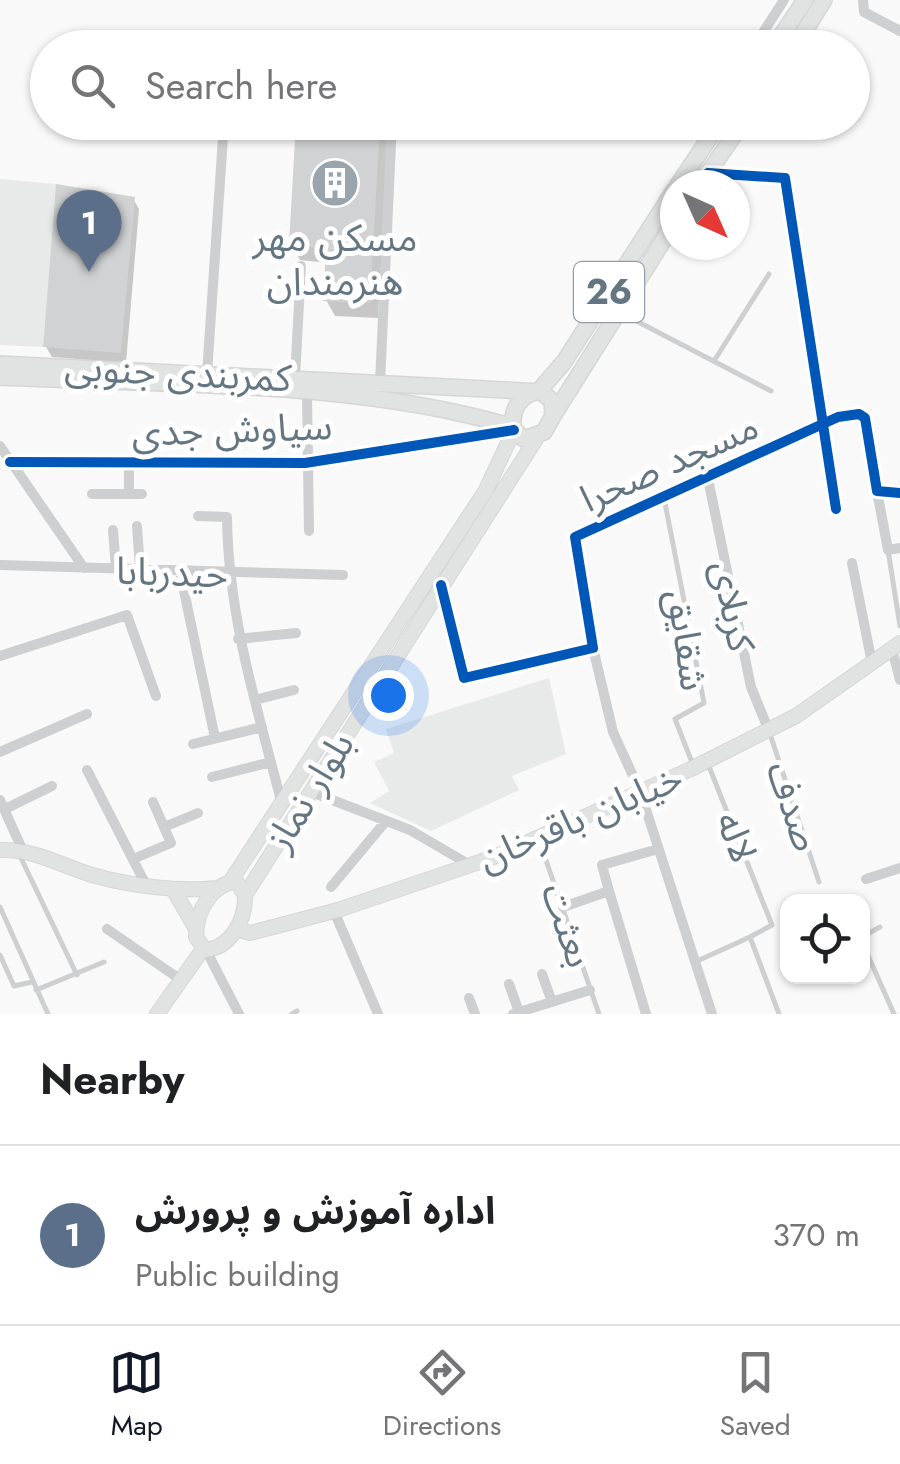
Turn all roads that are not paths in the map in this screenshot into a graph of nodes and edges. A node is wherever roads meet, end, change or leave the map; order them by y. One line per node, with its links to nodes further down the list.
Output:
1 (784, 0): 5 (street)
2 (805, 0): 6 (main road)
3 (824, 0): 7 (main road)
4 (863, 0): 8 (street)
5 (765, 30)
6 (785, 30)
7 (805, 30)
8 (900, 31)
9 (222, 140): 26 (street)
10 (391, 140): 29 (street)
11 (708, 140): 13 (main road, 26)
12 (730, 140): 14 (main road)
13 (688, 170)
14 (710, 170)
15 (750, 178): 36 (street)
16 (660, 212): 22 (main road, 26)
17 (660, 246): 20 (main road, 26)
18 (301, 266): 28 (street)
19 (769, 274): 21 (lane)
20 (619, 312): 21 (lane); 24 (main road, 26)
21 (714, 361): 31 (lane)
22 (564, 362): 24 (main road); 32 (main road, 26)
23 (0, 364): 25 (main road, کمربندی جنوبی)
24 (580, 373): 35 (main road, 26)
25 (76, 374): 26 (main road, کمربندی جنوبی); 27 (main road, کمربندی جنوبی); 33 (main road, کمربندی جنوبی)
26 (208, 374): 28 (main road, کمربندی جنوبی)
27 (0, 377)
28 (295, 378): 29 (main road, کمربندی جنوبی)
29 (380, 382): 30 (main road, کمربندی جنوبی)
30 (464, 387): 32 (main road, کمربندی جنوبی); 34 (main road)
31 (771, 391)
32 (536, 392): 35 (main road); 37 (main road, 26)
33 (306, 394): 34 (main road, کمربندی جنوبی); 42 (street)
34 (462, 412): 37 (main road, کمربندی جنوبی)
35 (553, 416): 38 (main road, 26)
36 (823, 424): 45 (street, مسجد صحرا); 46 (street); 52 (street)
37 (514, 429): 38 (main road); 42 (street, سیاوش جدی); 43 (main road, بلوار نماز / 26)
38 (538, 436): 44 (main road, بلوار نماز / 26)
39 (0, 446): 40 (street)
40 (10, 462): 41 (street, سیاوش جدی); 60 (street)
41 (129, 463): 42 (street, سیاوش جدی); 49 (street)
42 (304, 464): 56 (street)
43 (498, 465): 44 (main road); 93 (main road, بلوار نماز / 26)
44 (516, 470): 66 (main road, بلوار نماز / 26)
45 (708, 478): 51 (street, مسجد صحرا); 80 (street, کربلای)
46 (877, 491): 47 (street); 57 (street)
47 (900, 493)
48 (92, 494): 49 (street)
49 (129, 494): 50 (street)
50 (142, 494)
51 (664, 498): 71 (street, مسجد صحرا); 85 (lane, شقایق)
52 (836, 510)
53 (198, 516): 64 (street)
54 (138, 526): 62 (street)
55 (113, 530): 61 (street)
56 (309, 531)
57 (894, 549): 67 (lane)
58 (852, 563): 73 (street)
59 (0, 565): 60 (street, حیدربابا)
60 (84, 568): 61 (street, حیدربابا)
61 (116, 569): 62 (street, حیدربابا)
62 (140, 569): 63 (street, حیدربابا)
63 (180, 572): 64 (street, حیدربابا); 81 (street)
64 (228, 574): 65 (street, حیدربابا); 69 (street)
65 (343, 575)
66 (441, 586): 71 (street); 89 (main road, بلوار نماز / 26)
67 (900, 626)
68 (296, 634): 69 (street)
69 (238, 639): 77 (street)
70 (896, 646): 73 (main road, خیابان باقرخان); 74 (street)
71 (593, 648): 90 (street)
72 (0, 656): 76 (street)
73 (872, 663): 80 (main road, خیابان باقرخان)
74 (900, 680)
75 (294, 690): 77 (street)
76 (156, 696)
77 (255, 700): 79 (street)
78 (87, 714): 83 (street)
79 (262, 726): 81 (street); 84 (street)
80 (769, 731): 85 (main road, خیابان باقرخان); 107 (lane, صدف)
81 (216, 738): 82 (street)
82 (193, 744)
83 (0, 752)
84 (271, 762): 87 (street); 93 (street)
85 (701, 764): 90 (main road, خیابان باقرخان); 122 (lane, لاله)
86 (87, 770): 102 (street)
87 (212, 777)
88 (52, 786): 92 (street)
89 (308, 791): 95 (street); 103 (main road, بلوار نماز / 26)
90 (640, 792): 97 (main road, خیابان باقرخان); 100 (street)
91 (153, 802): 96 (street)
92 (2, 805): 99 (street)
93 (283, 805): 101 (main road, بلوار نماز / 26)
94 (198, 813): 96 (street)
95 (386, 821): 104 (street); 110 (street)
96 (164, 827): 102 (street)
97 (538, 837): 104 (main road, خیابان باقرخان); 115 (lane, بعثت)
98 (0, 850): 99 (main road)
99 (20, 850): 108 (main road); 129 (lane)
100 (658, 850): 112 (street); 127 (street)
101 (250, 854): 103 (main road); 109 (main road, بلوار نماز / 26)
102 (133, 859): 108 (street)
103 (266, 860): 113 (main road, بلوار نماز / 26)
104 (470, 865): 116 (main road, خیابان باقرخان)
105 (900, 868): 106 (street)
106 (866, 880)
107 (819, 882)
108 (146, 884): 111 (main road)
109 (224, 885): 111 (main road); 113 (main road); 119 (main road, 26)
110 (331, 886)
111 (173, 889): 119 (main road)
112 (609, 892): 115 (street); 144 (street)
113 (246, 895): 120 (main road, 26)
114 (0, 907): 131 (lane)
115 (562, 908): 134 (lane, بعثت)
116 (334, 911): 120 (main road, خیابان باقرخان); 141 (street)
117 (880, 927): 121 (lane)
118 (106, 928): 130 (street)
119 (196, 929): 123 (main road)
120 (236, 930): 123 (main road)
121 (870, 934)
122 (750, 937): 127 (lane); 146 (lane)
123 (204, 949): 130 (main road); 140 (street)
124 (0, 955): 131 (lane)
125 (870, 958): 147 (lane)
126 (104, 962): 129 (lane)
127 (695, 962): 145 (street)
128 (542, 974): 136 (street)
129 (77, 975): 133 (lane)
130 (181, 980): 137 (main road)
131 (33, 982): 133 (lane)
132 (509, 984): 138 (street)
133 (36, 990): 139 (lane)
134 (590, 990): 136 (street); 143 (lane, بعثت)
135 (469, 998): 142 (street)
136 (552, 1002): 138 (street)
137 (162, 1010)
138 (516, 1013)
139 (48, 1014)
140 (239, 1014)
141 (378, 1014)
142 (476, 1014)
143 (599, 1014)
144 (646, 1014)
145 (712, 1014)
146 (779, 1014)
147 (894, 1014)

